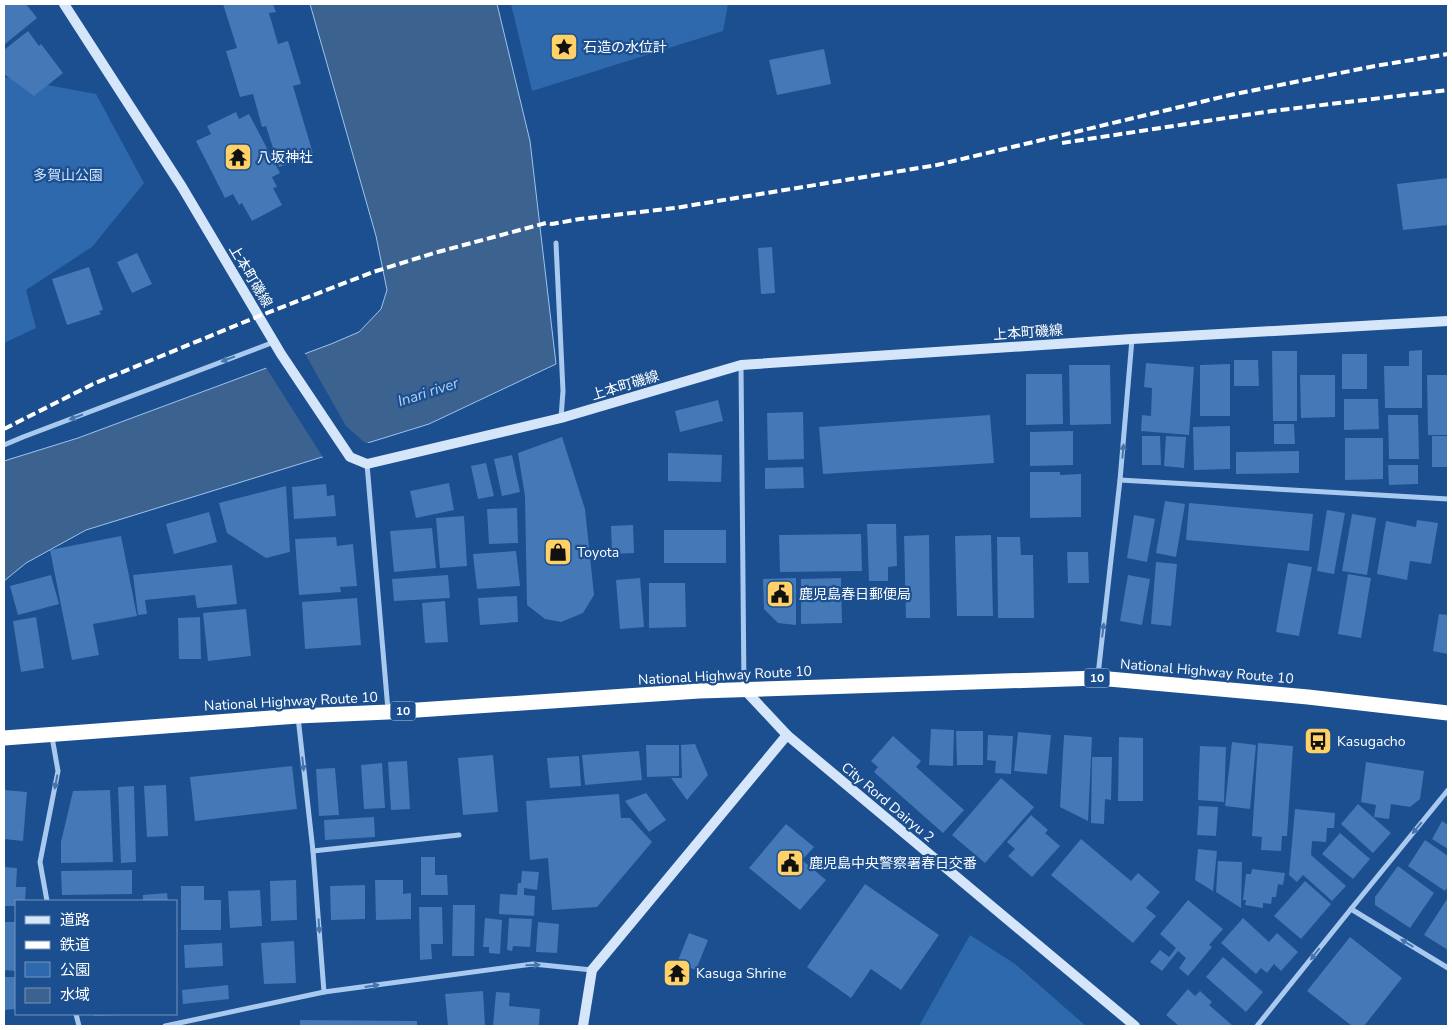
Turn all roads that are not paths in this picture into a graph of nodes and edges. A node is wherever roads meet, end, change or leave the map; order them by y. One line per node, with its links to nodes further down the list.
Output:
1 (64, 4): 5 (street, 上本町磯線)
2 (556, 243): 7 (street)
3 (1448, 321): 4 (street, 上本町磯線)
4 (1132, 339): 6 (street, 上本町磯線); 10 (street, one-way to 4)
5 (274, 342): 8 (street, one-way to 8); 9 (street, 上本町磯線)
6 (741, 365): 7 (street, 上本町磯線); 13 (street)
7 (562, 418): 9 (street, 上本町磯線)
8 (4, 446)
9 (367, 464): 14 (street)
10 (1120, 480): 11 (street); 12 (street, one-way to 10)
11 (1448, 499)
12 (1098, 678): 13 (highway, National Highway Route 10 / 10); 15 (highway, National Highway Route 10 / 10)
13 (744, 689): 14 (highway, National Highway Route 10 / 10); 18 (street, City Rord Dairyu 2)
14 (388, 712): 16 (highway, National Highway Route 10 / 10)
15 (1448, 713)
16 (298, 716): 17 (highway, National Highway Route 10 / 10); 22 (street, one-way to 22)
17 (52, 734): 19 (highway, National Highway Route 10 / 10); 23 (street, one-way to 23)
18 (786, 734): 26 (street); 30 (street, City Rord Dairyu 2)
19 (4, 738)
20 (1448, 790): 24 (street, one-way to 24)
21 (459, 834): 22 (street)
22 (313, 851): 27 (street, one-way to 27)
23 (47, 900)
24 (1351, 909): 25 (street, one-way to 24); 31 (street, one-way to 31)
25 (1448, 968)
26 (592, 970): 27 (street, one-way to 26); 29 (street)
27 (324, 992): 28 (street)
28 (165, 1026)
29 (583, 1026)
30 (1135, 1026)
31 (1257, 1026)

